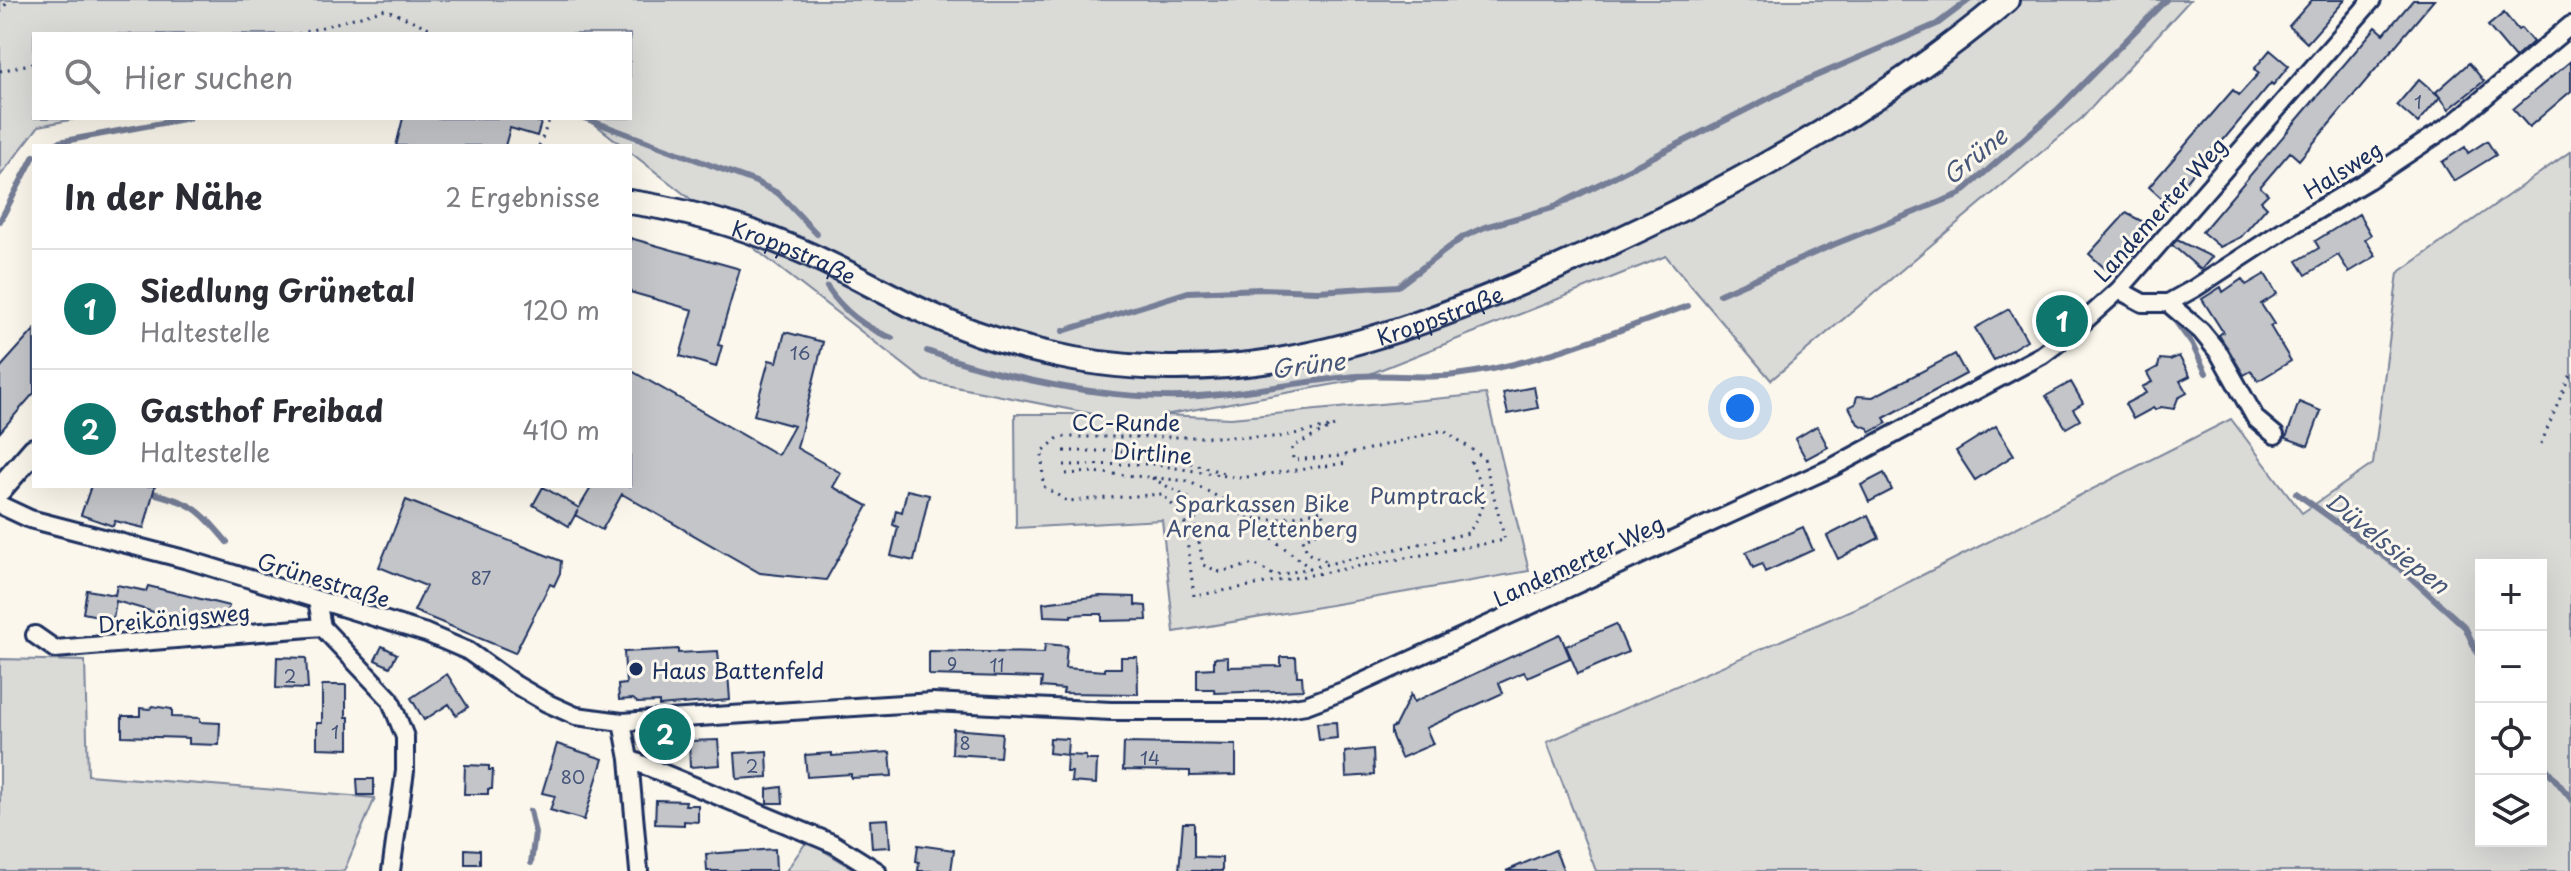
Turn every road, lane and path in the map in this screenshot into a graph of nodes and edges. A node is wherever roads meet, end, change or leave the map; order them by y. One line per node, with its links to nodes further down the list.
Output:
1 (9, 0): 4 (path)
2 (2007, 0): 12 (street, Kroppstraße)
3 (2372, 0): 13 (street, Landemerter Weg)
4 (0, 12)
5 (2571, 25): 14 (street, Halsweg)
6 (305, 32): 7 (path)
7 (438, 32)
8 (32, 63): 9 (path)
9 (0, 71)
10 (549, 120): 11 (path)
11 (540, 144)
12 (632, 202)
13 (2119, 290): 14 (street); 35 (street, Landemerter Weg)
14 (2168, 303): 16 (street)
15 (2571, 372): 17 (path)
16 (2275, 435)
17 (2541, 444)
18 (1064, 451): 26 (path, Dirtline)
19 (32, 452): 27 (street)
20 (1484, 458): 20 (path, CC-Runde)
21 (1470, 459): 30 (path)
22 (1347, 463): 26 (path, Dirtline)
23 (1064, 465): 26 (path, Dirtline)
24 (1066, 474): 25 (path)
25 (1151, 478): 29 (path); 31 (path)
26 (1239, 478)
27 (0, 489)
28 (0, 505): 32 (street, Grünestraße)
29 (1246, 518): 30 (path); 31 (path)
30 (1331, 563): 31 (path)
31 (1310, 568)
32 (317, 600): 33 (street); 35 (street, Grünestraße)
33 (322, 627): 34 (street, Dreikönigsweg); 37 (street)
34 (35, 635)
35 (622, 722): 36 (street)
36 (629, 759): 38 (street); 39 (street)
37 (391, 871)
38 (639, 871)
39 (877, 871)

